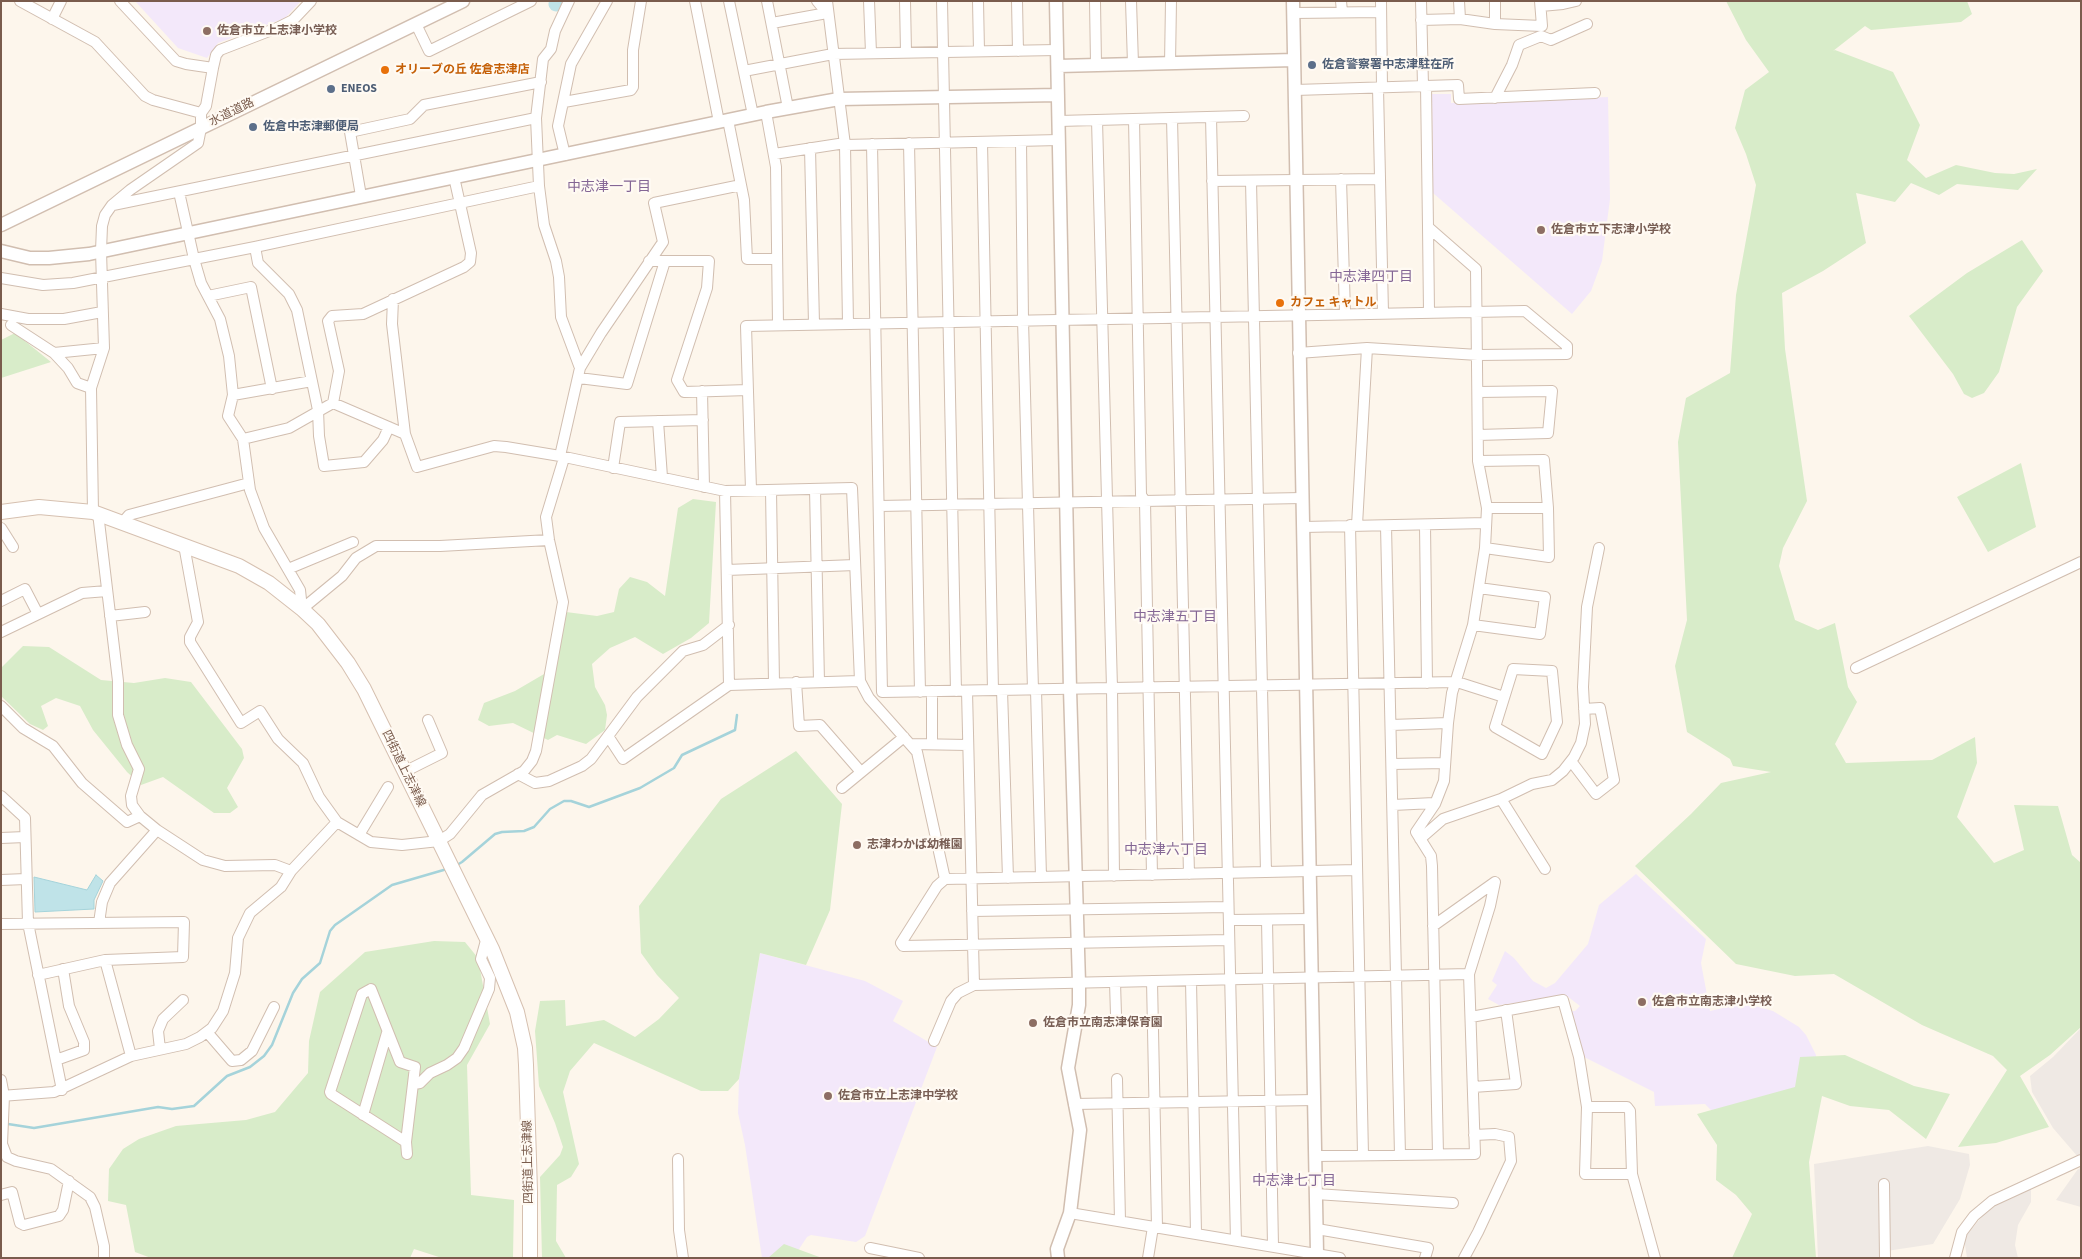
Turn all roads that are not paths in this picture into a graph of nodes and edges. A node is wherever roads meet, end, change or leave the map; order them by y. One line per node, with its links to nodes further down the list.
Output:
1 (20, 1): 34 (street)
2 (61, 1): 34 (street)
3 (120, 1): 55 (street)
4 (311, 1): 55 (street)
5 (463, 1): 38 (street, 水道道路)
6 (531, 1): 38 (street)
7 (569, 1): 57 (street)
8 (608, 1): 66 (street)
9 (641, 1): 66 (street)
10 (695, 1): 77 (street)
11 (729, 1): 56 (street)
12 (767, 1): 37 (street)
13 (817, 1): 33 (street)
14 (826, 1): 33 (street)
15 (869, 1): 47 (street)
16 (905, 1): 45 (street)
17 (942, 1): 46 (street)
18 (978, 1): 44 (street)
19 (1017, 1): 42 (street)
20 (1056, 1): 43 (street)
21 (1095, 1): 51 (street)
22 (1131, 1): 52 (street)
23 (1342, 1): 32 (street)
24 (1421, 1): 36 (street)
25 (1459, 1): 35 (street)
26 (1495, 1): 39 (street)
27 (1576, 1): 29 (street)
28 (1169, 3): 53 (street)
29 (1541, 3): 41 (street)
30 (1293, 7): 32 (street); 49 (street)
31 (1381, 7): 32 (street); 59 (street)
32 (1342, 12)
33 (827, 13): 37 (street); 48 (street)
34 (52, 19): 69 (street)
35 (1460, 19): 36 (street); 39 (street)
36 (1421, 20): 58 (street)
37 (772, 23): 50 (street)
38 (416, 24): 79 (street, 水道道路)
39 (1496, 24): 41 (street)
40 (1587, 24): 41 (street)
41 (1541, 31): 64 (street)
42 (1018, 50): 43 (street); 44 (street)
43 (1057, 50): 54 (street)
44 (979, 51): 46 (street)
45 (906, 52): 46 (street); 47 (street)
46 (944, 52): 63 (street)
47 (870, 53): 48 (street)
48 (833, 54): 50 (street); 65 (street)
49 (1294, 60): 53 (street); 60 (street)
50 (779, 64): 56 (street); 67 (street)
51 (1096, 64): 52 (street); 54 (street)
52 (1133, 64): 53 (street)
53 (1170, 64)
54 (1058, 66): 62 (street)
55 (213, 68): 69 (street)
56 (744, 70): 70 (street)
57 (541, 82): 73 (street); 90 (street)
58 (1425, 86): 59 (street); 64 (street); 105 (street)
59 (1380, 88): 60 (street); 94 (street)
60 (1295, 90): 95 (street)
61 (1595, 93): 64 (street)
62 (1058, 95): 63 (street); 78 (street)
63 (944, 96): 65 (street); 83 (street)
64 (1495, 98)
65 (839, 99): 67 (street); 84 (street)
66 (564, 102): 88 (street)
67 (788, 108): 68 (street)
68 (766, 112): 70 (street); 89 (street)
69 (201, 113): 79 (street)
70 (753, 115): 77 (street)
71 (1244, 116): 72 (street)
72 (1211, 117): 74 (street); 96 (street)
73 (536, 118): 90 (street); 91 (street)
74 (1172, 118): 75 (street); 127 (street)
75 (1134, 119): 76 (street); 129 (street)
76 (1097, 120): 78 (street); 128 (street)
77 (724, 121): 88 (street); 98 (street)
78 (1059, 121): 80 (street)
79 (201, 128): 103 (street); 104 (street, 水道道路)
80 (1059, 140): 81 (street); 130 (street)
81 (1021, 141): 82 (street); 131 (street)
82 (982, 142): 83 (street); 133 (street)
83 (945, 143): 86 (street); 135 (street)
84 (845, 144): 85 (street); 87 (street); 138 (street)
85 (872, 144): 86 (street); 136 (street)
86 (909, 144): 134 (street)
87 (810, 148): 89 (street); 137 (street)
88 (565, 154): 91 (street)
89 (774, 154): 111 (street)
90 (354, 155): 100 (street); 101 (street)
91 (537, 160): 92 (street); 99 (street)
92 (454, 177): 101 (street); 102 (street)
93 (1341, 179): 94 (street); 95 (street); 121 (street)
94 (1380, 179): 122 (street)
95 (1296, 180): 97 (street); 124 (street)
96 (1212, 181): 97 (street); 126 (street)
97 (1251, 181): 125 (street)
98 (741, 185): 111 (street); 112 (street)
99 (539, 186): 102 (street); 146 (street)
100 (179, 192): 103 (street); 106 (street)
101 (362, 196): 106 (street)
102 (460, 204): 107 (street); 117 (street)
103 (112, 205): 108 (street)
104 (1, 225)
105 (1428, 226): 118 (street); 120 (street)
106 (188, 232): 108 (street); 110 (street)
107 (255, 247): 110 (street); 147 (street)
108 (101, 251): 109 (street); 115 (street)
109 (1, 252)
110 (194, 259): 115 (street); 116 (street)
111 (777, 259): 139 (street)
112 (649, 261): 113 (street); 146 (street)
113 (665, 261): 146 (street); 151 (street)
114 (1, 278): 115 (street)
115 (102, 278): 119 (street)
116 (208, 296): 149 (street); 153 (street)
117 (393, 299): 154 (street); 159 (street)
118 (1477, 311): 120 (street); 145 (street); 145 (street)
119 (102, 312): 132 (street); 141 (street)
120 (1429, 312): 122 (street)
121 (1345, 313): 122 (street); 124 (street)
122 (1383, 313)
123 (1, 314): 132 (street)
124 (1299, 314): 125 (street); 144 (street)
125 (1253, 315): 126 (street); 173 (street)
126 (1215, 316): 127 (street); 175 (street)
127 (1177, 317): 129 (street); 174 (street)
128 (1101, 318): 129 (street); 130 (street); 177 (street)
129 (1137, 318): 176 (street)
130 (1063, 319): 131 (street); 178 (street)
131 (1023, 320): 133 (street); 180 (street)
132 (12, 321): 140 (street); 143 (street)
133 (985, 321): 135 (street); 179 (street)
134 (911, 322): 135 (street); 136 (street); 183 (street)
135 (949, 322): 181 (street)
136 (876, 323): 138 (street); 182 (street)
137 (814, 324): 138 (street); 139 (street)
138 (848, 324)
139 (778, 325): 150 (street)
140 (1, 331)
141 (104, 348): 143 (street); 148 (street)
142 (1366, 348): 144 (street); 145 (street); 190 (street)
143 (54, 353): 148 (street)
144 (1298, 353): 172 (street)
145 (1478, 355): 152 (street)
146 (579, 373): 162 (street)
147 (312, 381): 149 (street); 155 (street)
148 (91, 388): 187 (street)
149 (272, 389): 153 (street)
150 (748, 390): 151 (street); 169 (street)
151 (702, 391): 156 (street)
152 (1478, 392): 160 (street); 160 (street)
153 (233, 395): 161 (street)
154 (333, 403): 155 (street); 158 (street)
155 (318, 410): 158 (street); 161 (street)
156 (703, 420): 157 (street); 167 (street)
157 (658, 422): 164 (street); 165 (street)
158 (389, 427): 159 (street)
159 (405, 434): 162 (street)
160 (1478, 436): 163 (street)
161 (243, 439): 166 (street)
162 (562, 457): 164 (street); 195 (street)
163 (1478, 461): 184 (street); 185 (street)
164 (613, 468): 165 (street)
165 (662, 477): 167 (street)
166 (249, 483): 188 (street); 205 (street)
167 (704, 487): 171 (street)
168 (815, 489): 170 (street); 202 (street); 204 (street)
169 (751, 490): 170 (street); 171 (street)
170 (771, 490): 203 (street)
171 (725, 491): 206 (street)
172 (1302, 498): 173 (street); 193 (street)
173 (1257, 499): 175 (street); 229 (street)
174 (1181, 500): 175 (street); 176 (street); 230 (street)
175 (1219, 500): 228 (street)
176 (1145, 501): 177 (street); 232 (street)
177 (1107, 502): 178 (street); 231 (street)
178 (1067, 503): 180 (street); 233 (street)
179 (989, 504): 180 (street); 181 (street); 234 (street)
180 (1028, 504): 235 (street)
181 (953, 505): 183 (street); 237 (street)
182 (879, 506): 183 (street); 238 (street)
183 (916, 506): 238 (street)
184 (1487, 508): 185 (street); 189 (street)
185 (1548, 508): 199 (street)
186 (1, 512): 187 (main road, 四街道上志津線)
187 (96, 512): 188 (main road, 四街道上志津線); 208 (street)
188 (123, 522): 197 (main road, 四街道上志津線)
189 (1486, 523): 191 (street); 199 (street)
190 (1354, 525): 192 (street); 193 (street); 225 (street)
191 (1424, 525): 192 (street); 224 (street)
192 (1386, 526): 223 (street)
193 (1304, 527): 227 (street)
194 (1, 528): 198 (street)
195 (549, 540): 210 (street); 254 (street)
196 (353, 542): 205 (street)
197 (184, 545): 210 (main road, 四街道上志津線); 262 (street)
198 (13, 548)
199 (1485, 548): 207 (street)
200 (1599, 548): 241 (street)
201 (2081, 562): 217 (street)
202 (855, 565): 204 (street); 218 (street)
203 (774, 568): 204 (street); 206 (street); 222 (street)
204 (817, 568): 220 (street)
205 (288, 569): 210 (street)
206 (726, 570): 214 (street)
207 (1479, 588): 215 (street); 215 (street)
208 (107, 591): 212 (street); 213 (street)
209 (1, 600): 212 (street)
210 (302, 609): 252 (main road, 四街道上志津線)
211 (144, 612): 213 (street)
212 (38, 614): 216 (street)
213 (110, 616): 261 (street)
214 (728, 625): 226 (street); 245 (street)
215 (1472, 625): 221 (street)
216 (1, 632)
217 (1856, 668)
218 (860, 681): 220 (street); 246 (street)
219 (796, 682): 220 (street); 222 (street); 253 (street)
220 (819, 682)
221 (1457, 682): 224 (street); 239 (street); 243 (street)
222 (774, 683): 226 (street)
223 (1390, 683): 224 (street); 225 (street); 244 (street)
224 (1427, 683)
225 (1353, 684): 227 (street); 270 (street)
226 (729, 685): 245 (street)
227 (1307, 685): 229 (street); 272 (street)
228 (1224, 686): 229 (street); 230 (street); 274 (street)
229 (1262, 686): 273 (street)
230 (1186, 687): 232 (street); 275 (street)
231 (1112, 688): 232 (street); 233 (street); 278 (street)
232 (1150, 688): 276 (street)
233 (1070, 689): 235 (street); 277 (street)
234 (997, 690): 235 (street); 237 (street); 280 (street)
235 (1034, 690): 279 (street)
236 (932, 691): 237 (street); 238 (street); 247 (street)
237 (961, 691): 248 (street)
238 (920, 692)
239 (1504, 697): 239 (street)
240 (1, 706): 261 (street)
241 (1584, 710): 249 (street); 249 (street)
242 (428, 720): 252 (street)
243 (1448, 723): 244 (street); 250 (street)
244 (1390, 725): 251 (street)
245 (608, 736): 254 (street)
246 (907, 741): 247 (street); 253 (street); 284 (street)
247 (932, 744): 248 (street)
248 (968, 745): 282 (street)
249 (1571, 761): 258 (street)
250 (1445, 763): 251 (street); 259 (street)
251 (1392, 764): 260 (street)
252 (404, 772): 268 (main road, 四街道上志津線)
253 (860, 772): 256 (street)
254 (518, 774): 268 (street)
255 (388, 787): 264 (street)
256 (842, 788)
257 (1, 796): 265 (street)
258 (1501, 799): 267 (street); 269 (street)
259 (1434, 803): 260 (street); 267 (street)
260 (1393, 805): 303 (street)
261 (140, 816): 263 (street)
262 (337, 822): 264 (street); 271 (street)
263 (157, 830): 271 (street); 291 (street)
264 (359, 835): 268 (street)
265 (26, 837): 266 (street); 281 (street)
266 (1, 838)
267 (1420, 839): 294 (street)
268 (439, 841): 296 (main road, 四街道上志津線)
269 (1545, 869)
270 (1358, 870): 272 (street); 305 (street)
271 (291, 871): 319 (street)
272 (1310, 871): 273 (street); 290 (street)
273 (1266, 872): 274 (street)
274 (1228, 873): 275 (street); 285 (street)
275 (1189, 874): 276 (street)
276 (1152, 875): 278 (street)
277 (1076, 876): 278 (street); 279 (street); 286 (street)
278 (1114, 876)
279 (1040, 877): 280 (street)
280 (1008, 878): 282 (street)
281 (26, 879): 283 (street); 293 (street)
282 (971, 879): 284 (street); 287 (street)
283 (1, 880)
284 (945, 880): 298 (street)
285 (1228, 907): 286 (street); 288 (street)
286 (1077, 909): 287 (street); 297 (street)
287 (972, 911): 298 (street)
288 (1229, 920): 289 (street); 295 (street)
289 (1267, 920): 290 (street); 307 (street)
290 (1311, 920): 306 (street)
291 (99, 923): 293 (street); 299 (street)
292 (1, 924): 293 (street)
293 (28, 924): 302 (street)
294 (1433, 926): 301 (street); 304 (street)
295 (1229, 940): 297 (street); 308 (street)
296 (488, 941): 327 (street); 365 (main road, 四街道上志津線)
297 (1078, 944): 298 (street); 312 (street)
298 (973, 945): 313 (street)
299 (105, 960): 300 (street); 323 (street)
300 (63, 969): 302 (street); 324 (street)
301 (1469, 974): 304 (street); 318 (street)
302 (38, 975): 324 (street)
303 (1396, 975): 304 (street); 305 (street); 345 (street)
304 (1435, 975): 343 (street)
305 (1360, 976): 306 (street); 344 (street)
306 (1313, 977): 307 (street); 333 (street)
307 (1268, 979): 308 (street); 332 (street)
308 (1230, 980): 309 (street); 331 (street)
309 (1190, 981): 311 (street); 334 (street)
310 (1115, 982): 311 (street); 312 (street); 317 (street)
311 (1152, 982): 335 (street)
312 (1079, 983): 313 (street); 337 (street)
313 (974, 985): 321 (street)
314 (183, 1000): 322 (street)
315 (274, 1007): 319 (street)
316 (1506, 1010): 318 (street); 328 (street); 338 (street)
317 (1116, 1015)
318 (1471, 1017): 328 (street)
319 (207, 1032): 322 (street)
320 (387, 1033): 327 (street); 339 (street); 339 (street)
321 (934, 1041)
322 (160, 1049): 323 (street)
323 (131, 1056): 329 (street)
324 (56, 1060): 329 (street)
325 (1117, 1079): 336 (street)
326 (1, 1080): 330 (street)
327 (414, 1084): 341 (street)
328 (1473, 1087): 340 (street)
329 (62, 1090): 330 (street)
330 (3, 1096): 350 (street)
331 (1233, 1100): 332 (street); 334 (street); 360 (street)
332 (1270, 1100): 333 (street); 361 (street)
333 (1315, 1100): 346 (street)
334 (1193, 1101): 335 (street); 359 (street)
335 (1154, 1102): 336 (street); 357 (street)
336 (1118, 1103): 337 (street); 356 (street)
337 (1074, 1104): 355 (street)
338 (1587, 1107): 349 (street); 349 (street)
339 (363, 1115): 341 (street)
340 (1474, 1135): 343 (street); 372 (street)
341 (406, 1142): 342 (street)
342 (408, 1154)
343 (1438, 1154): 345 (street)
344 (1363, 1155): 345 (street); 346 (street)
345 (1400, 1155)
346 (1315, 1156): 352 (street)
347 (678, 1159): 366 (street)
348 (2081, 1160): 375 (street)
349 (1632, 1174): 373 (street)
350 (69, 1181): 353 (street); 364 (street)
351 (1884, 1184): 374 (street)
352 (1316, 1194): 354 (street); 358 (street)
353 (1, 1195)
354 (1453, 1202)
355 (1070, 1213): 356 (street); 368 (street)
356 (1120, 1221): 357 (street)
357 (1155, 1227): 359 (street); 369 (street)
358 (1317, 1229): 363 (street); 371 (street)
359 (1196, 1234): 360 (street)
360 (1236, 1240): 361 (street)
361 (1273, 1246): 363 (street)
362 (870, 1248): 367 (street)
363 (1313, 1254): 370 (street)
364 (104, 1258)
365 (530, 1258)
366 (683, 1258)
367 (920, 1258)
368 (1058, 1258)
369 (1148, 1258)
370 (1340, 1258)
371 (1425, 1258)
372 (1464, 1258)
373 (1654, 1258)
374 (1885, 1258)
375 (1955, 1258)

